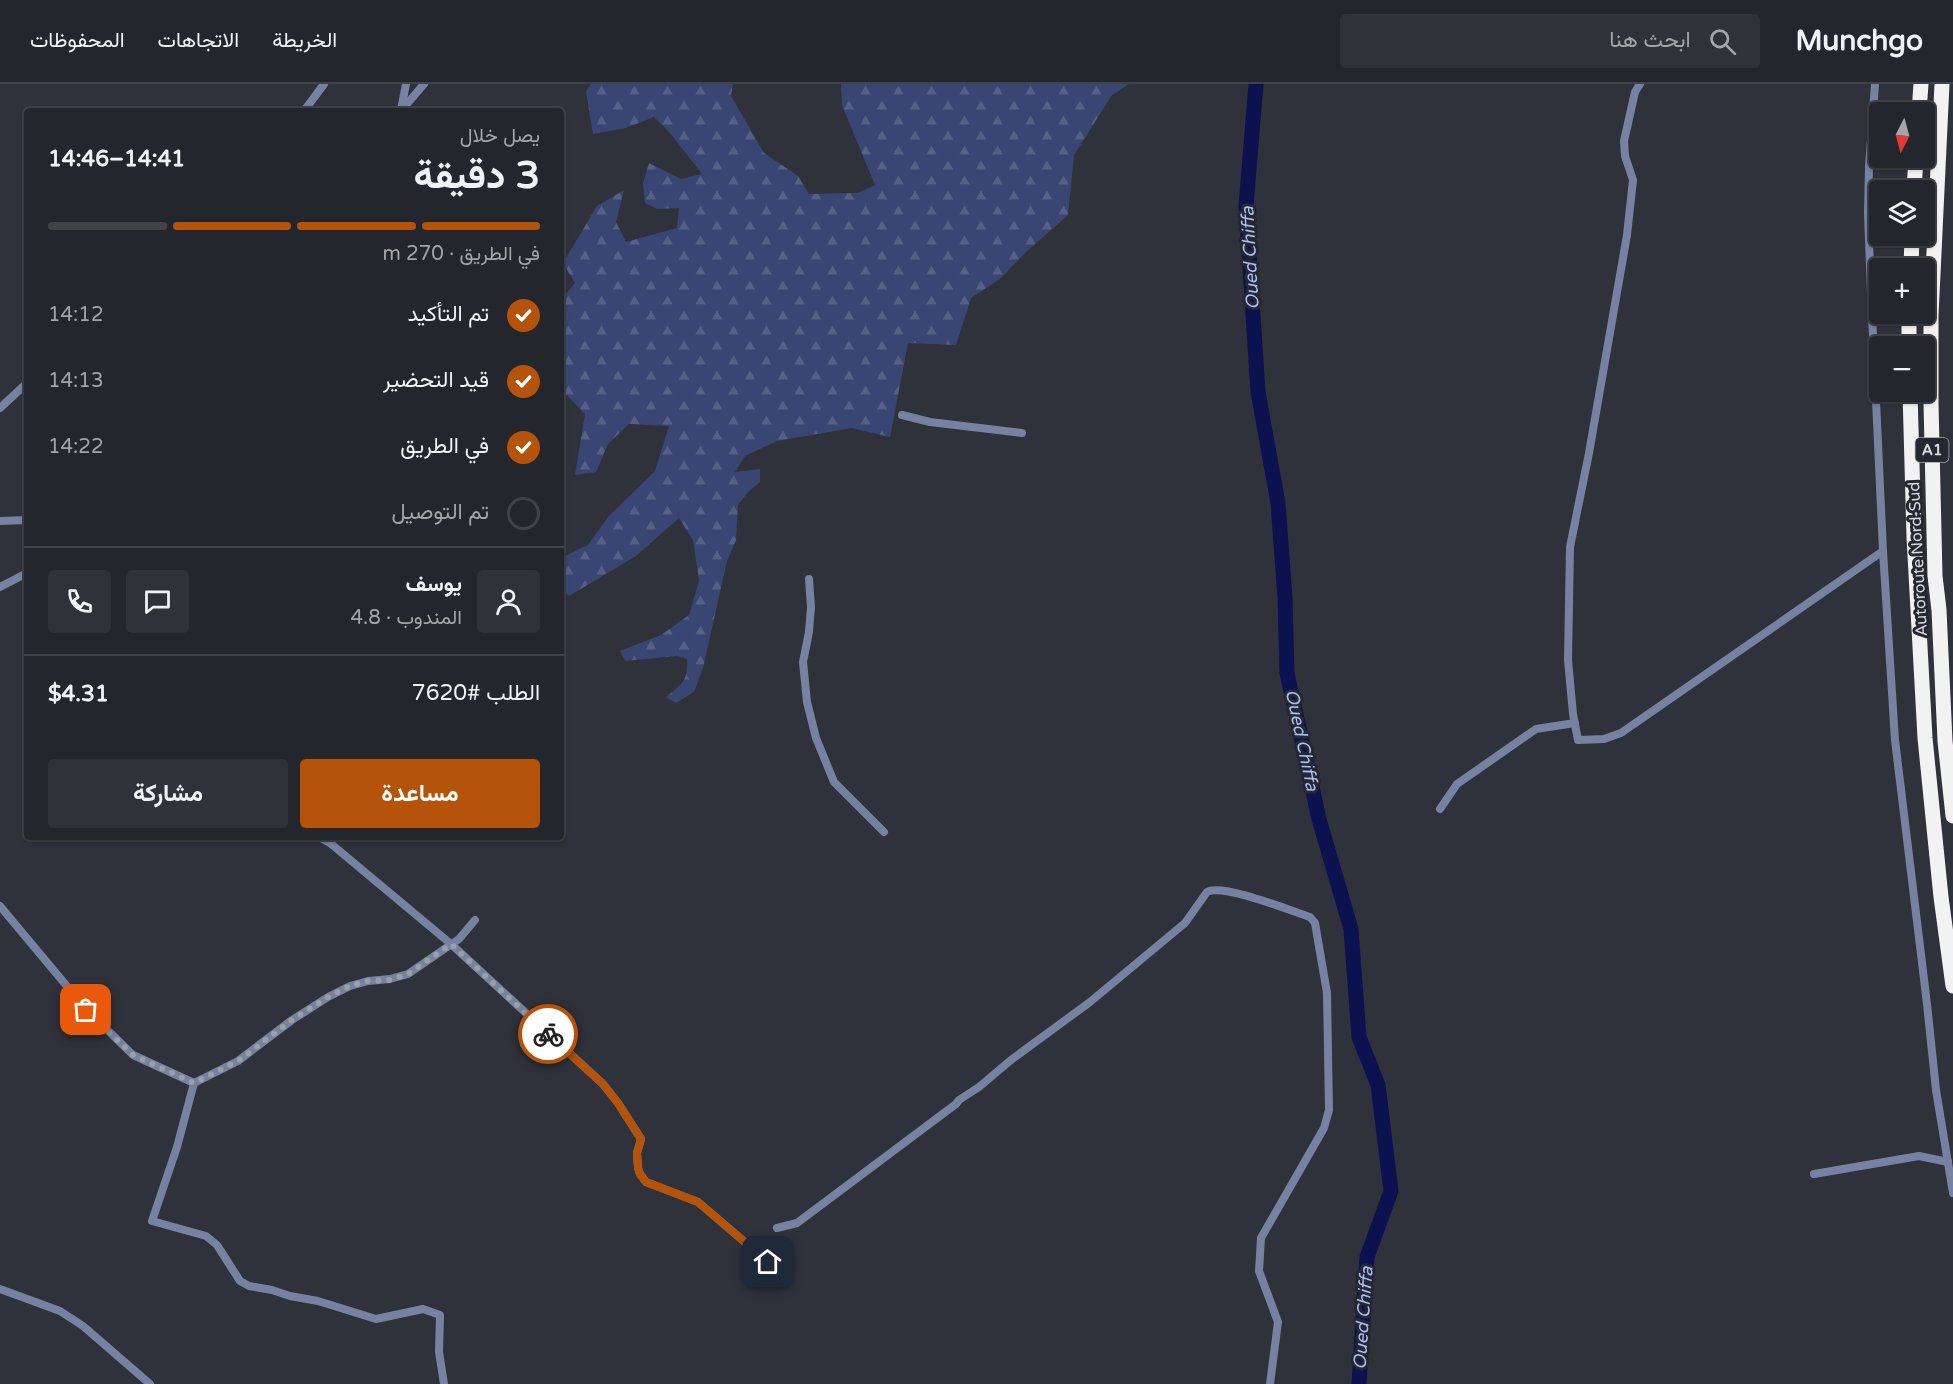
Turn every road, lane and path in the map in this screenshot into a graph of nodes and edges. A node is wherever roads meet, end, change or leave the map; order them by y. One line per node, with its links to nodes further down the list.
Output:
1 (324, 84): 9 (street)
2 (405, 84): 10 (street)
3 (424, 84): 11 (street)
4 (1640, 84): 23 (street)
5 (1875, 84): 19 (street)
6 (1921, 84): 8 (highway)
7 (1942, 84): 25 (highway, Autoroute Nord-Sud / A1)
8 (1920, 102)
9 (306, 108)
10 (401, 108)
11 (404, 108)
12 (24, 386): 14 (street)
13 (1910, 402): 31 (highway, Autoroute Nord-Sud / A1)
14 (0, 408)
15 (902, 415): 16 (street)
16 (1022, 433)
17 (24, 520): 18 (street)
18 (0, 521)
19 (1883, 551): 23 (street); 33 (street)
20 (24, 575): 22 (street)
21 (809, 579): 26 (street)
22 (0, 587)
23 (1575, 723): 24 (street)
24 (1440, 809)
25 (1953, 816)
26 (884, 832)
27 (324, 840): 30 (street)
28 (0, 906): 32 (street)
29 (475, 920): 30 (street)
30 (451, 944): 32 (street); 37 (street)
31 (1953, 986)
32 (194, 1083): 40 (street)
33 (1948, 1162): 34 (street); 35 (street)
34 (1814, 1174)
35 (1953, 1193)
36 (777, 1228): 41 (street)
37 (768, 1262)
38 (0, 1289): 39 (street)
39 (150, 1384)
40 (444, 1384)
41 (1270, 1384)

